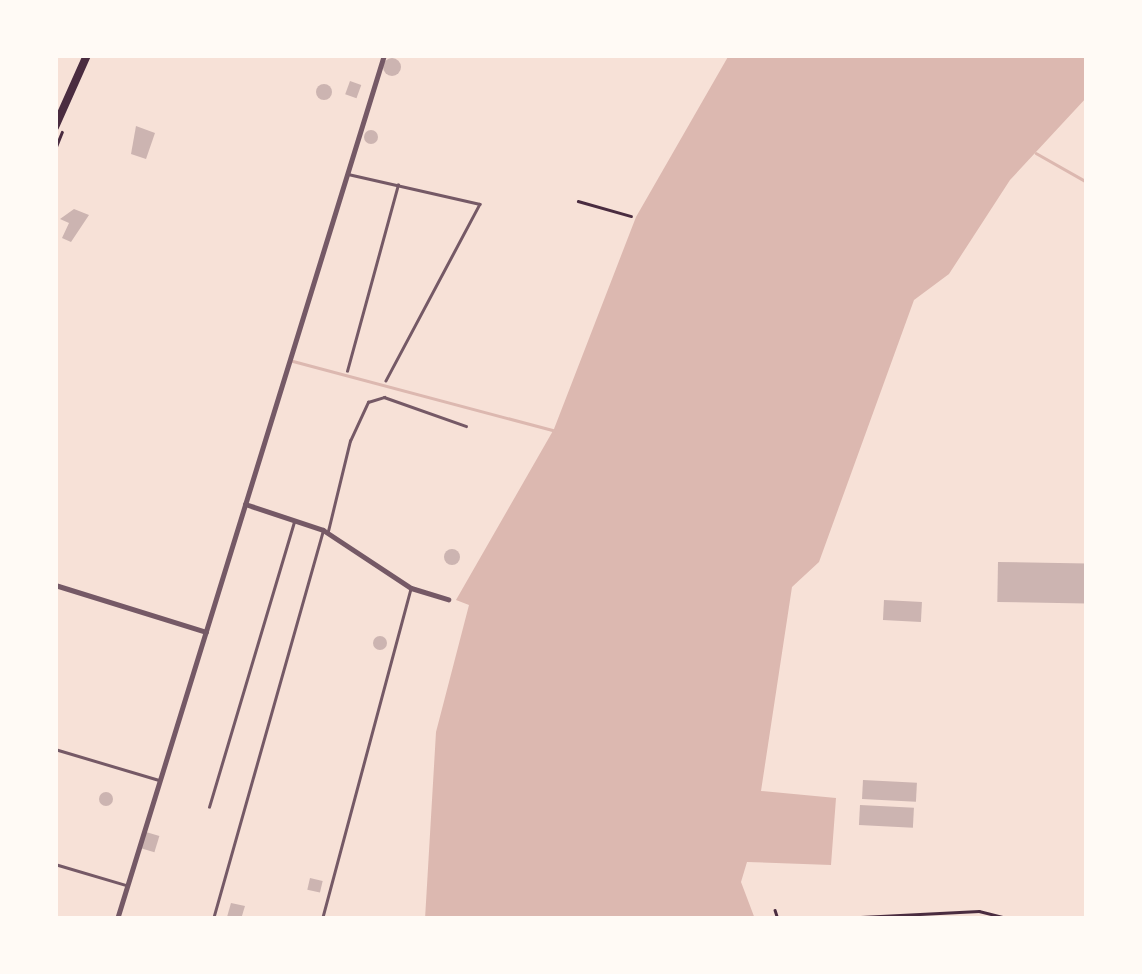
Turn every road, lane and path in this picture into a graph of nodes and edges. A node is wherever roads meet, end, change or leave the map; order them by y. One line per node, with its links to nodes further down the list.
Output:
1 (87, 55): 3 (main road)
2 (384, 55): 4 (street)
3 (55, 127)
4 (347, 174): 5 (lane); 11 (street)
5 (398, 186): 8 (lane); 9 (lane)
6 (578, 201): 7 (path)
7 (631, 216)
8 (347, 371)
9 (386, 381)
10 (466, 426): 13 (lane)
11 (245, 504): 12 (street); 17 (street)
12 (294, 521): 13 (street); 20 (lane)
13 (325, 531): 15 (street); 27 (lane)
14 (55, 585): 17 (street)
15 (410, 588): 16 (street); 28 (lane)
16 (448, 599)
17 (206, 632): 19 (street)
18 (55, 748): 19 (lane)
19 (160, 780): 22 (street)
20 (209, 807)
21 (55, 864): 22 (lane)
22 (128, 885): 26 (street)
23 (775, 910): 29 (path)
24 (852, 917): 30 (path); 31 (path)
25 (1087, 917): 32 (path)
26 (117, 919)
27 (214, 919)
28 (322, 919)
29 (778, 919)
30 (821, 919)
31 (1012, 919)
32 (1075, 919)

